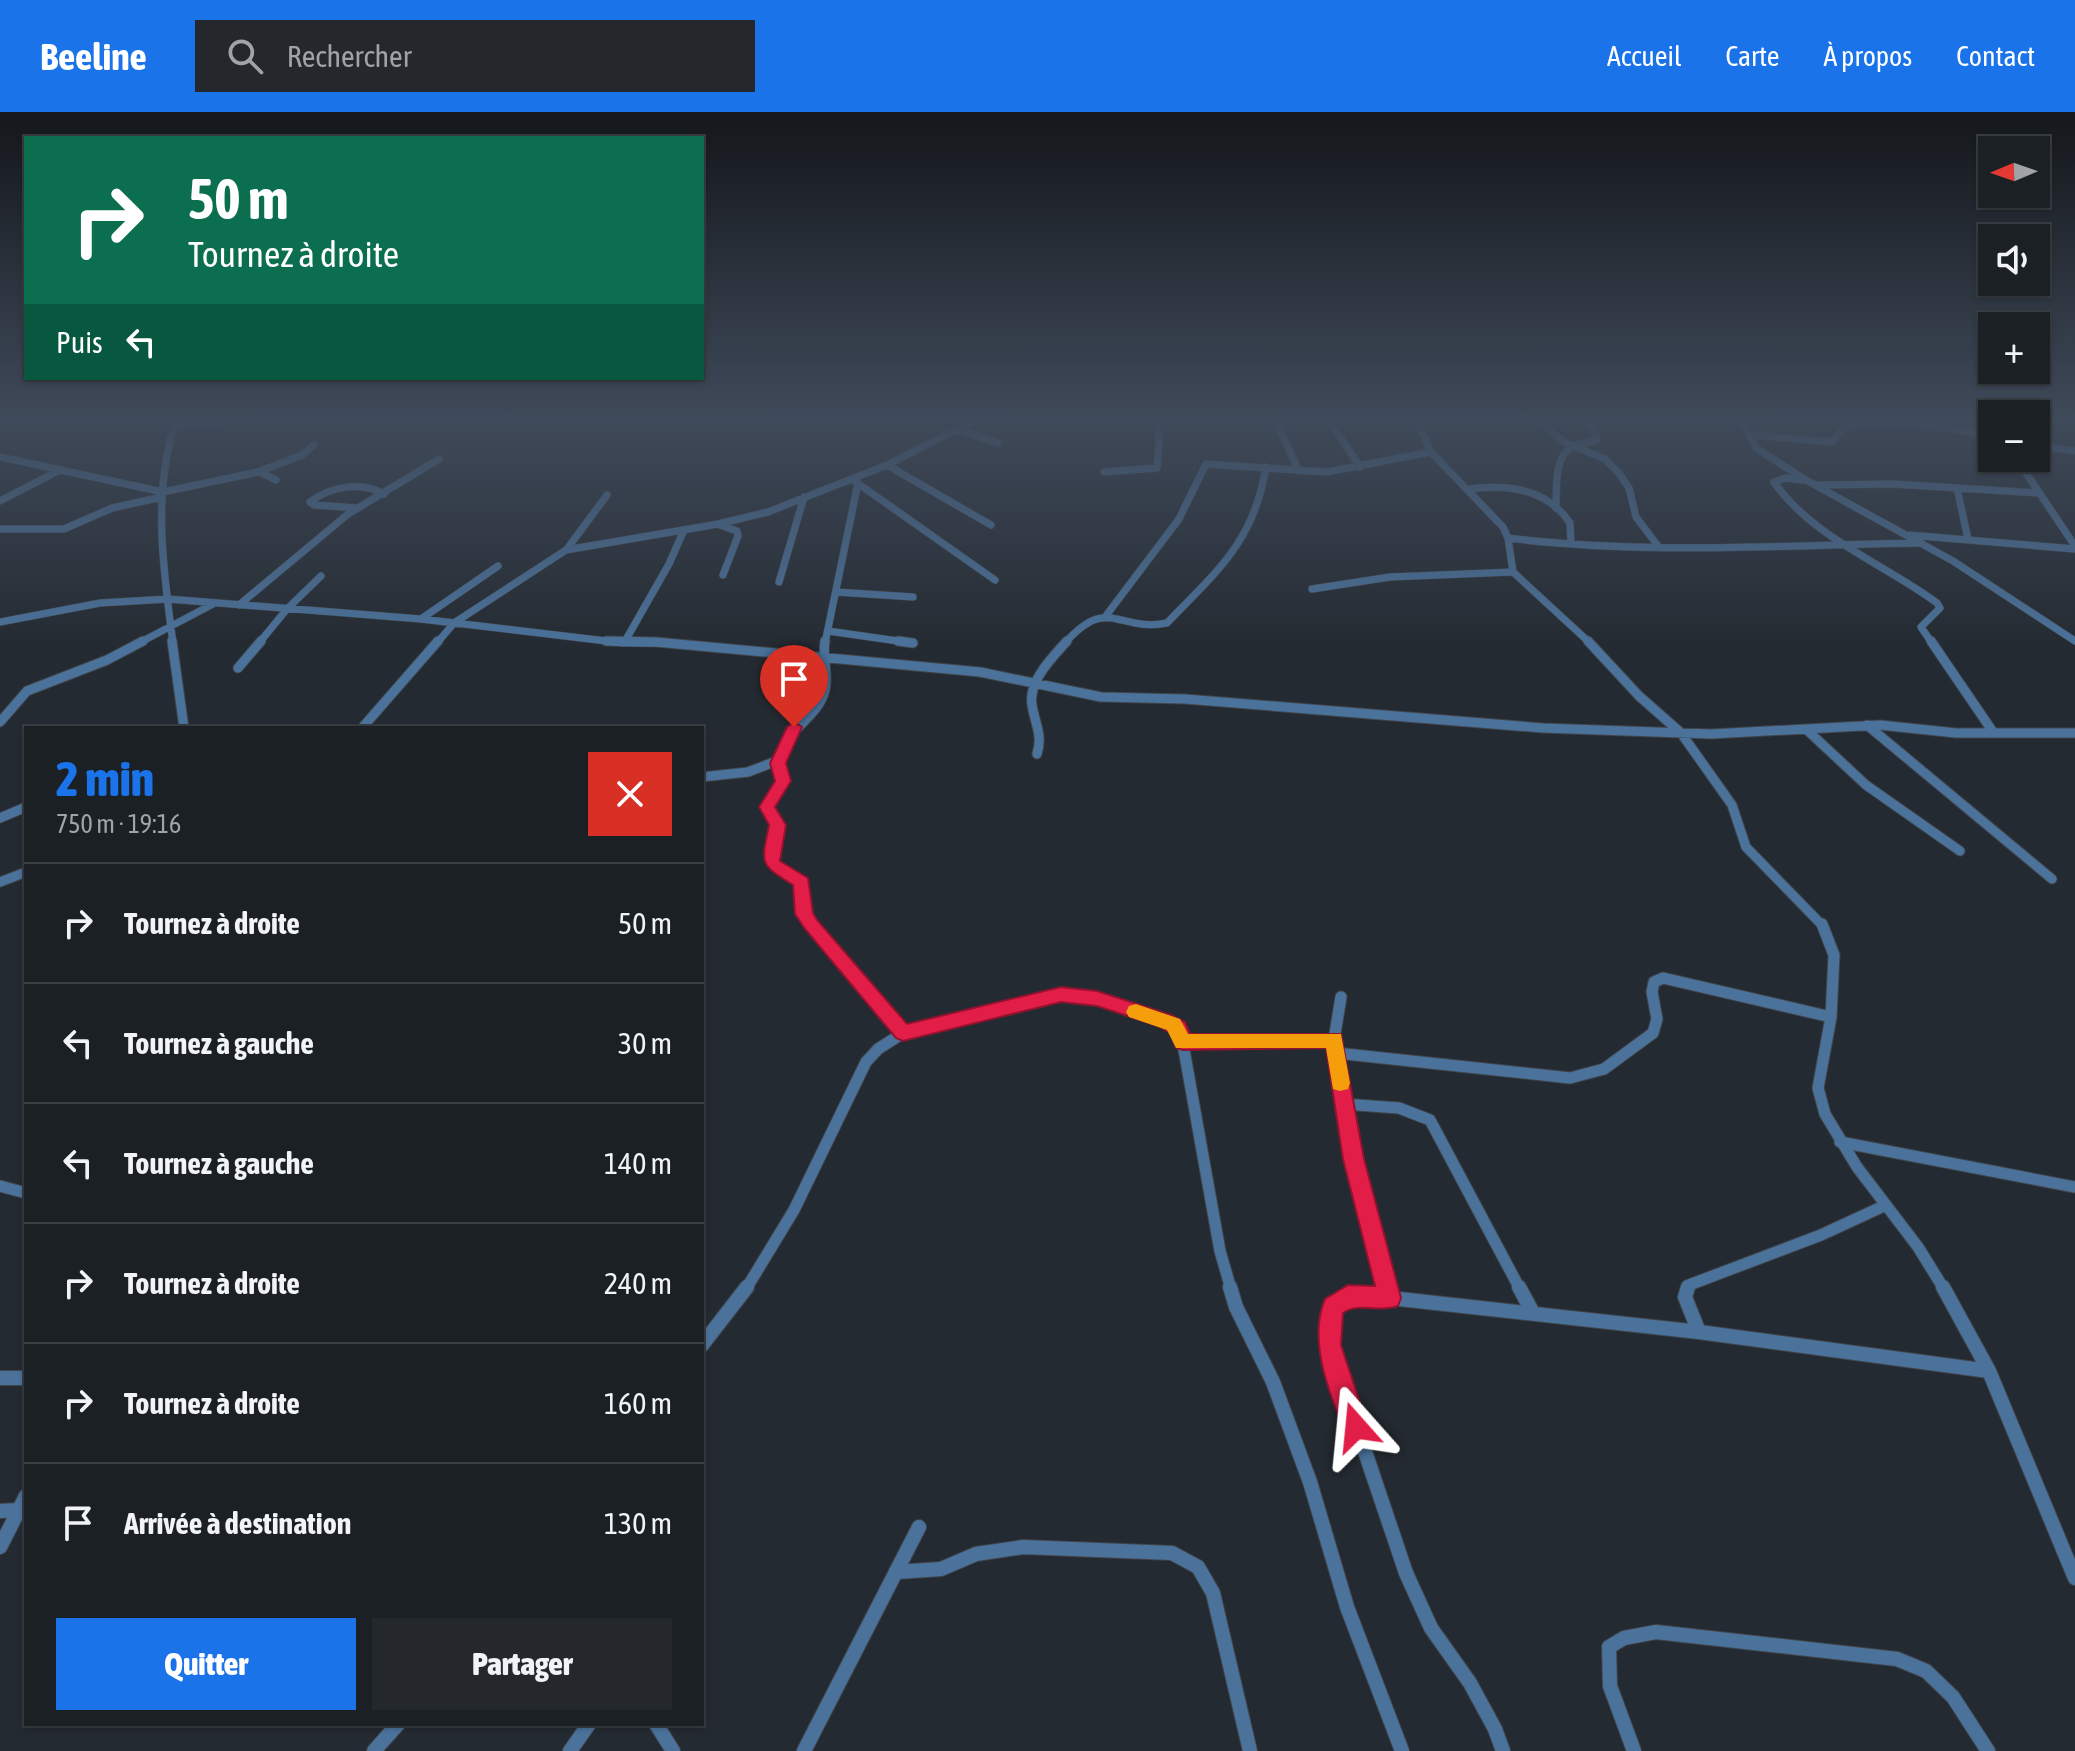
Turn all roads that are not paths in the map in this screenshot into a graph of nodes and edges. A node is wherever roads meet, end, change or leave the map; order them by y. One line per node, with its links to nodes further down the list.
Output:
1 (156, 496): 26 (street)
2 (162, 496): 46 (street)
3 (320, 496): 22 (street)
4 (363, 496): 21 (street)
5 (378, 496): 21 (street)
6 (606, 496): 36 (street)
7 (851, 496): 44 (street)
8 (876, 496): 41 (street)
9 (942, 496): 25 (street)
10 (1189, 496): 50 (street)
11 (1261, 496): 50 (street)
12 (1476, 496): 29 (street)
13 (1541, 496): 23 (street)
14 (1557, 496): 23 (street)
15 (1630, 496): 33 (street)
16 (1785, 496): 34 (street)
17 (1838, 496): 28 (street)
18 (1959, 496): 30 (street)
19 (2041, 496): 35 (street)
20 (804, 497): 24 (street); 42 (street)
21 (366, 502): 22 (street)
22 (358, 508): 48 (street)
23 (1556, 508): 32 (street)
24 (718, 524): 27 (street); 39 (street)
25 (991, 525)
26 (1, 530)
27 (684, 530): 36 (street); 57 (street)
28 (1907, 535): 30 (street); 31 (street)
29 (1508, 538): 32 (street); 38 (street)
30 (1968, 539): 35 (street)
31 (1921, 543): 34 (street); 56 (street)
32 (1571, 544): 33 (street)
33 (1658, 546): 34 (street)
34 (1848, 546): 67 (street)
35 (2075, 547)
36 (566, 550): 53 (street)
37 (498, 566): 51 (street)
38 (1513, 572): 43 (street); 68 (street)
39 (723, 575)
40 (321, 576): 49 (street)
41 (995, 580)
42 (779, 582)
43 (1312, 589)
44 (836, 592): 45 (street); 55 (street)
45 (913, 597)
46 (168, 599): 47 (street); 52 (street); 54 (street)
47 (215, 603): 48 (street); 54 (street)
48 (239, 605): 49 (street)
49 (287, 609): 51 (street); 60 (street)
50 (1105, 617): 61 (street)
51 (421, 619): 53 (street)
52 (0, 622)
53 (454, 623): 57 (street); 65 (street)
54 (172, 628): 62 (street); 64 (street)
55 (828, 631): 58 (street); 59 (street)
56 (2075, 641)
57 (624, 643): 59 (street)
58 (913, 643)
59 (822, 657): 61 (street); 71 (street)
60 (238, 668)
61 (1034, 683): 68 (street); 70 (street)
62 (0, 722)
63 (1867, 725): 66 (street); 67 (street); 77 (street)
64 (184, 726)
65 (364, 726)
66 (1808, 731): 68 (street); 75 (street)
67 (1993, 732): 69 (street)
68 (1681, 733): 80 (street)
69 (2075, 733)
70 (1037, 754)
71 (779, 760): 72 (street); 81 (street)
72 (704, 777)
73 (24, 808): 74 (street)
74 (0, 818)
75 (1960, 851)
76 (24, 873): 78 (street)
77 (2052, 879)
78 (0, 882)
79 (1341, 997): 82 (street)
80 (1831, 1017): 84 (street); 86 (street)
81 (903, 1033): 83 (street); 94 (street)
82 (1334, 1040): 83 (street); 84 (street)
83 (1183, 1042): 112 (street)
84 (1336, 1053): 85 (street)
85 (1343, 1104): 91 (street); 92 (street)
86 (1840, 1142): 88 (street); 90 (street)
87 (0, 1186): 89 (street)
88 (2075, 1187)
89 (24, 1192)
90 (1886, 1205): 93 (street); 95 (street)
91 (1390, 1298): 92 (street); 113 (street)
92 (1533, 1313): 93 (street)
93 (1699, 1332): 95 (street)
94 (704, 1343)
95 (1989, 1371): 103 (street)
96 (0, 1378): 97 (street)
97 (24, 1378)
98 (23, 1503): 99 (street); 101 (street)
99 (0, 1511)
100 (919, 1527): 102 (street)
101 (0, 1547)
102 (896, 1572): 110 (street); 111 (street)
103 (2075, 1578)
104 (396, 1726): 107 (street)
105 (588, 1726): 108 (street)
106 (657, 1726): 109 (street)
107 (374, 1751)
108 (570, 1751)
109 (673, 1751)
110 (804, 1751)
111 (1250, 1751)
112 (1402, 1751)
113 (1503, 1751)
114 (1634, 1751): 115 (street)
115 (1988, 1751)

